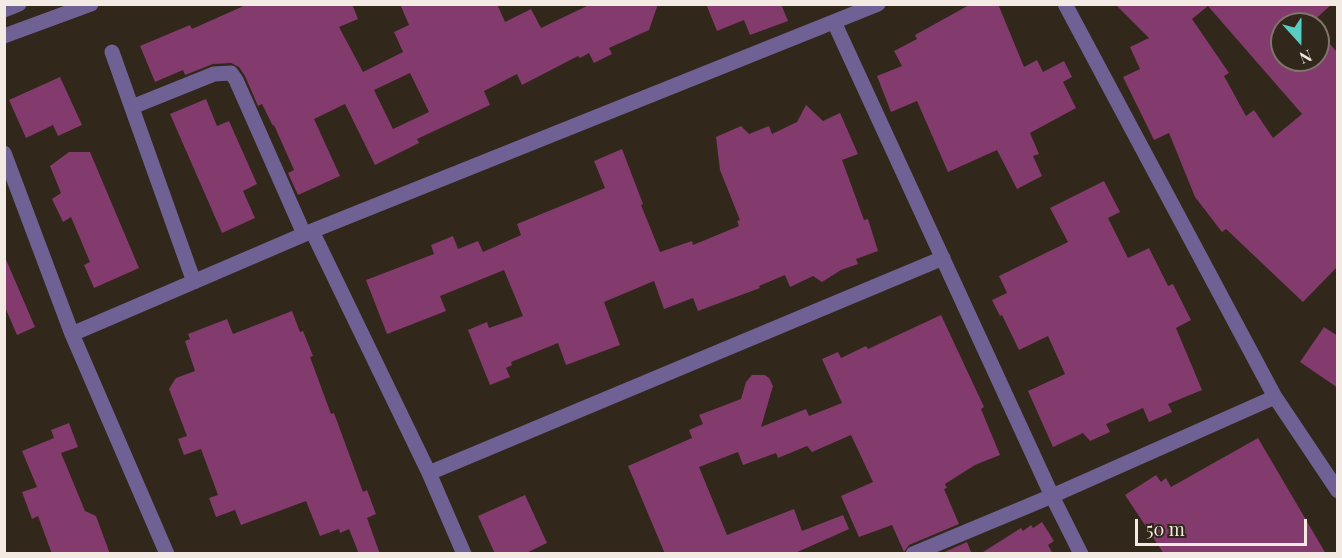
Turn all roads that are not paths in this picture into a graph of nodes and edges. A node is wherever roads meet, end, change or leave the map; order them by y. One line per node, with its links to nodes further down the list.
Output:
1 (19, 4): 5 (street)
2 (91, 4): 7 (street)
3 (878, 4): 6 (street)
4 (1065, 4): 15 (street)
5 (4, 10)
6 (834, 22): 11 (street); 12 (street)
7 (4, 36)
8 (112, 52): 9 (street)
9 (132, 107): 11 (street); 13 (street)
10 (4, 153): 14 (street)
11 (308, 232): 13 (street); 16 (street)
12 (943, 258): 16 (street); 18 (street)
13 (194, 282): 14 (street)
14 (72, 334): 19 (street)
15 (1275, 397): 17 (street); 18 (street)
16 (429, 473): 20 (street)
17 (1338, 491)
18 (1052, 496): 21 (street); 22 (street)
19 (167, 554)
20 (464, 554)
21 (913, 554)
22 (1081, 554)

